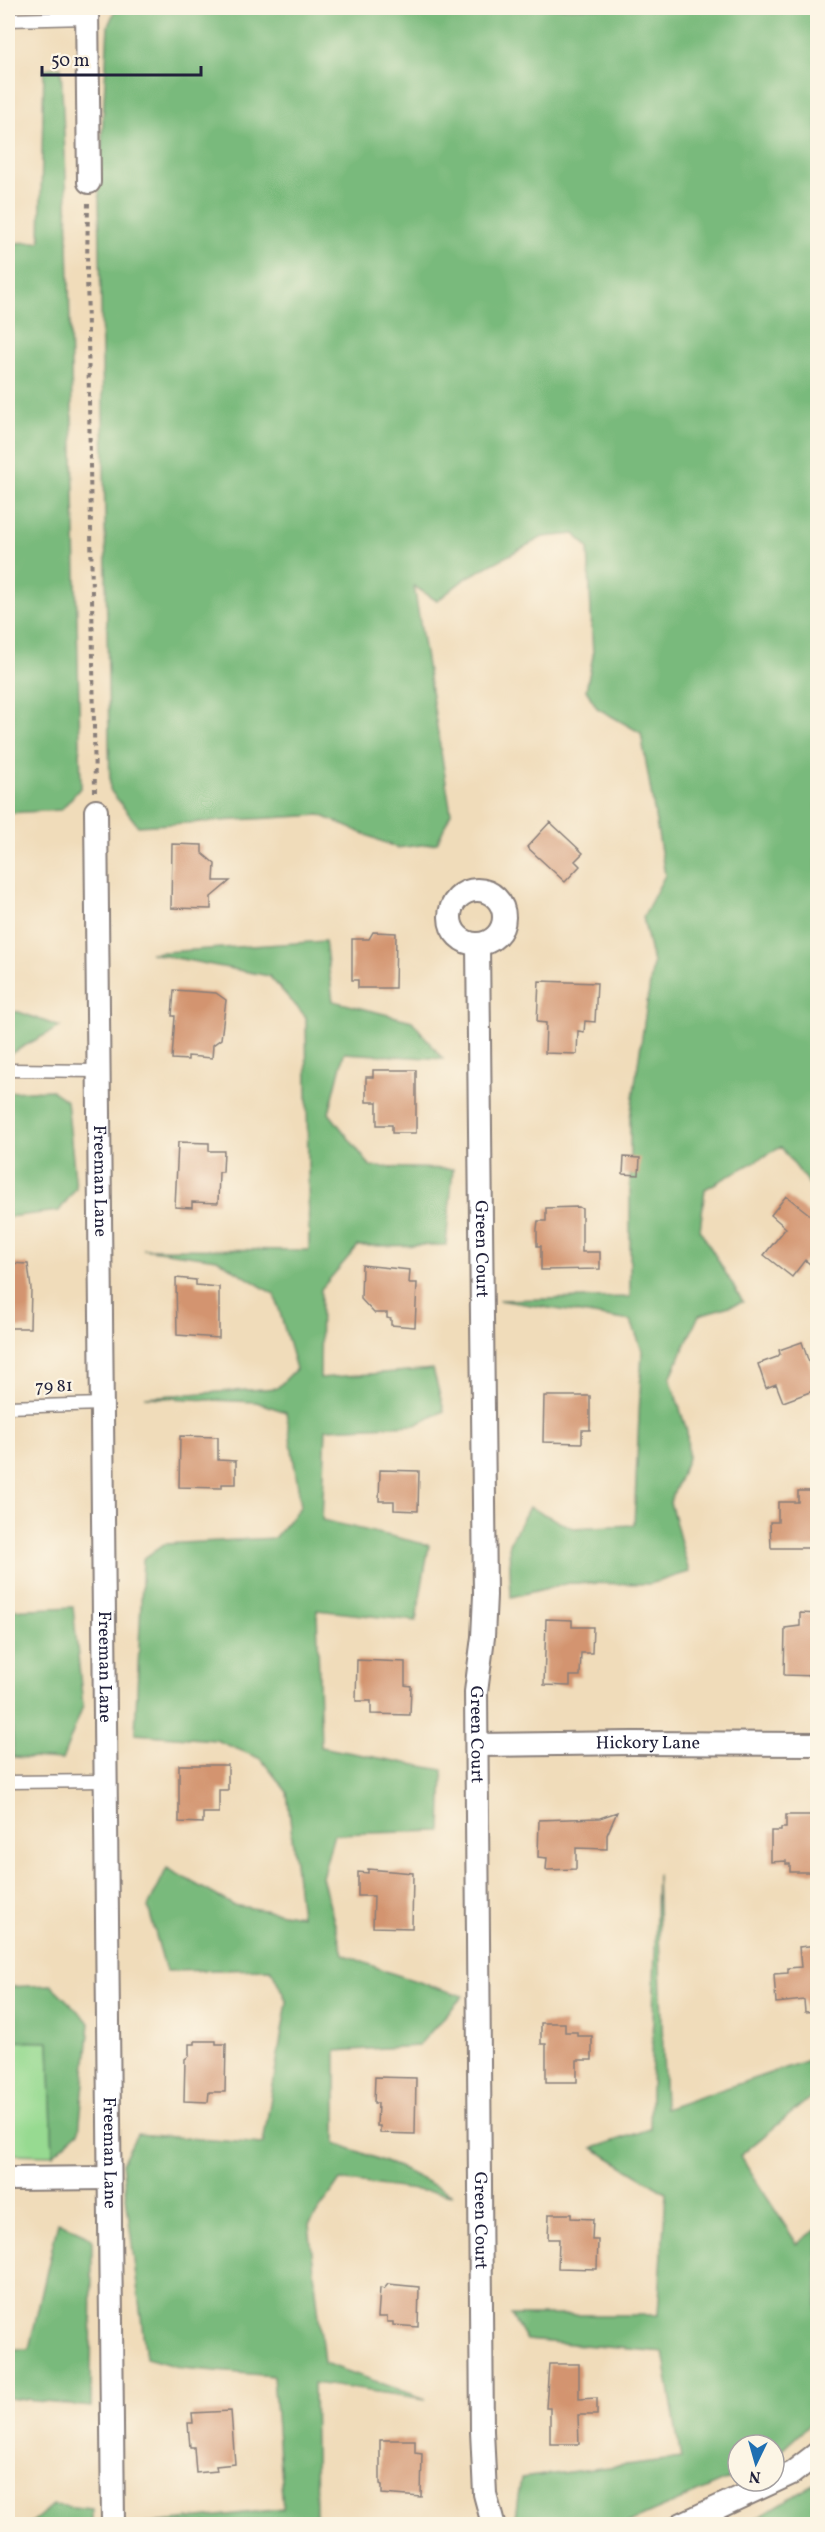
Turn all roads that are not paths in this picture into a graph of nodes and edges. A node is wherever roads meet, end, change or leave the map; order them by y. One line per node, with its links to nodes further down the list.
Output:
1 (87, 13): 2 (lane); 3 (street)
2 (8, 20)
3 (89, 182)
4 (96, 811): 7 (street, Freeman Lane)
5 (478, 945): 11 (street, Green Court)
6 (8, 1070): 7 (lane)
7 (98, 1071): 8 (street, Freeman Lane)
8 (102, 1404): 9 (lane, 79 81); 12 (street, Freeman Lane)
9 (8, 1407)
10 (818, 1744): 11 (street, Hickory Lane)
11 (477, 1745): 18 (street, Green Court)
12 (105, 1781): 13 (lane); 14 (street, Freeman Lane)
13 (8, 1782)
14 (110, 2178): 15 (street); 17 (street, Freeman Lane)
15 (8, 2179)
16 (818, 2453): 19 (street)
17 (114, 2524)
18 (493, 2524)
19 (682, 2524)

